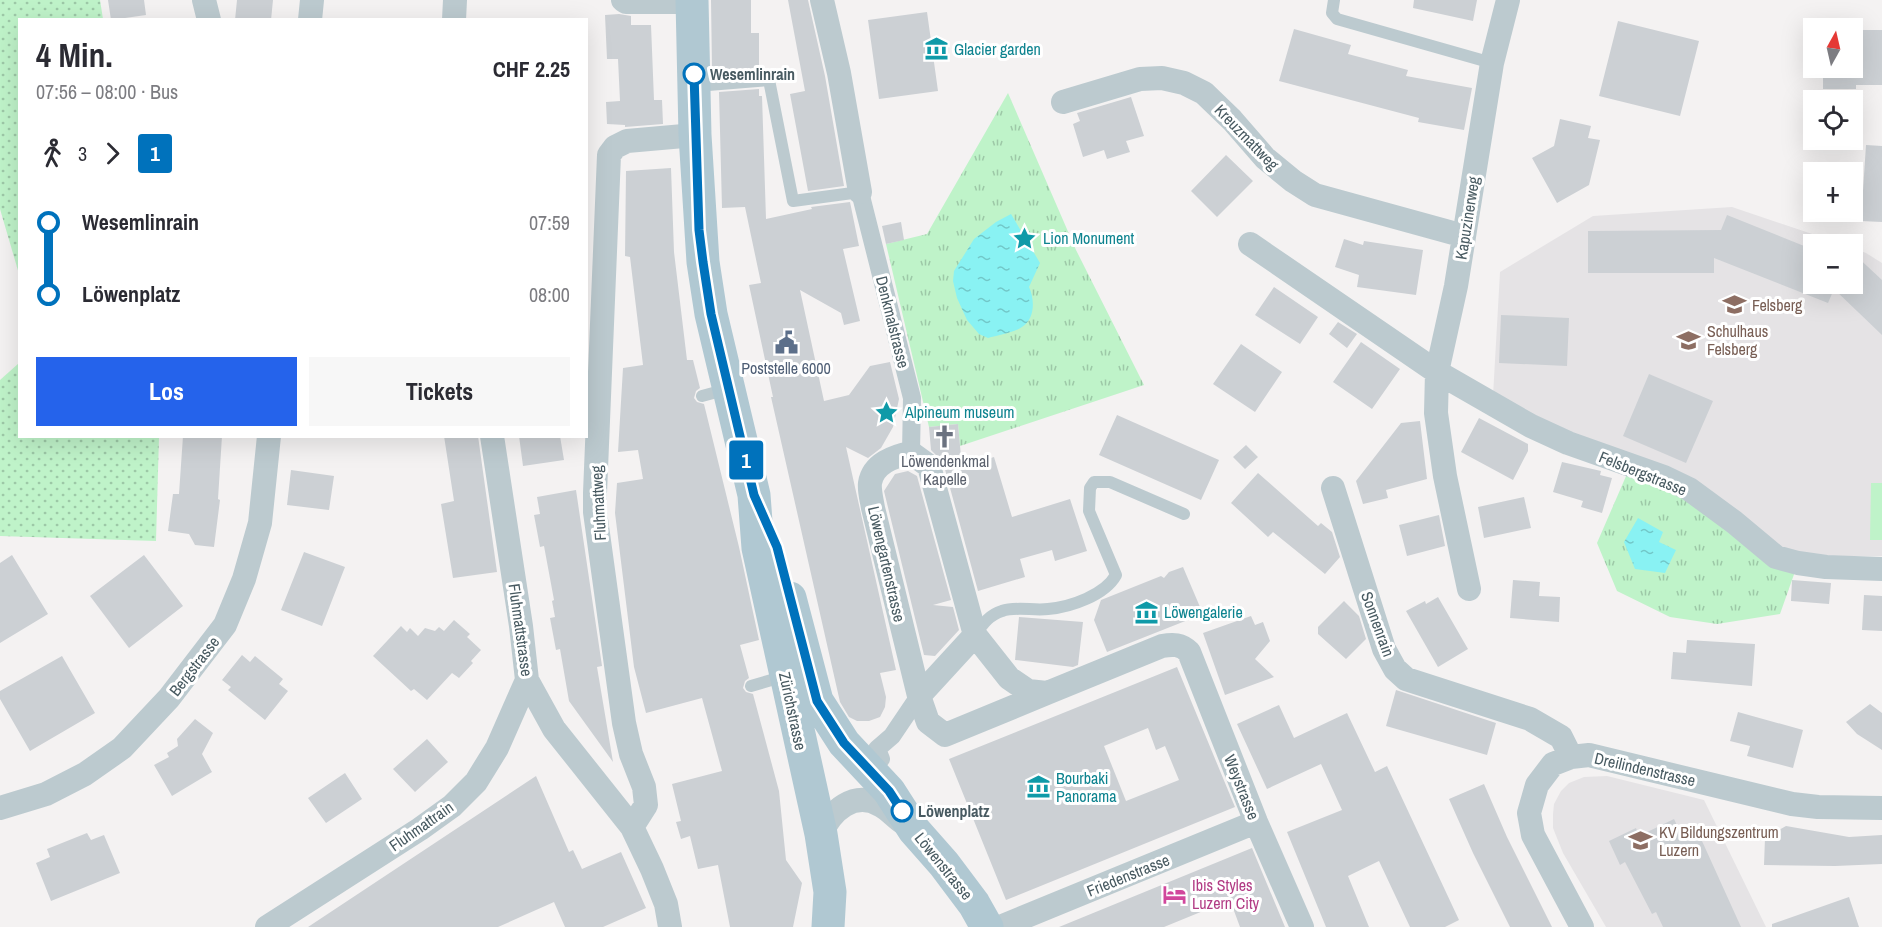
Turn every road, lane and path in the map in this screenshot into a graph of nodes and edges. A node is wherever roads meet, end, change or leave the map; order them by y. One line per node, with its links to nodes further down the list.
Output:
1 (204, 0): 9 (street)
2 (312, 0): 10 (street)
3 (454, 0): 11 (street)
4 (622, 0): 8 (street)
5 (822, 0): 16 (street, Denkmalstrasse)
6 (1334, 0): 12 (lane)
7 (1508, 0): 12 (street, Kapuzinerweg)
8 (692, 1): 13 (main road, Zürichstrasse)
9 (208, 18)
10 (310, 18)
11 (454, 18)
12 (1492, 63): 17 (street, Kapuzinerweg)
13 (694, 87): 15 (main road, Zürichstrasse); 16 (lane)
14 (1063, 102): 17 (street, Kreuzmattweg)
15 (695, 135): 24 (main road, Zürichstrasse); 40 (street, Fluhmattweg)
16 (860, 192): 22 (street, Denkmalstrasse)
17 (1464, 236): 19 (street, Kapuzinerweg)
18 (1250, 244): 19 (street)
19 (1437, 372): 26 (street, Felsbergstrasse); 27 (street, Kapuzinerweg)
20 (268, 438): 37 (street, Bergstrasse)
21 (492, 438): 30 (street, Fluhmattstrasse)
22 (911, 453): 28 (street); 33 (street, Löwengartenstrasse)
23 (1333, 488): 36 (street, Sonnenrain)
24 (754, 495): 29 (main road, Zürichstrasse); 34 (main road, Zürichstrasse)
25 (1184, 514): 28 (lane)
26 (1882, 569)
27 (1470, 589)
28 (975, 634): 32 (street); 33 (street)
29 (785, 676): 31 (lane); 34 (lane); 42 (main road, Zürichstrasse)
30 (527, 680): 40 (street, Fluhmattstrasse); 43 (street, Fluhmattrain)
31 (751, 686)
32 (1047, 693): 33 (street); 39 (street, Weystrasse)
33 (919, 696): 35 (street)
34 (828, 719): 35 (main road, Zürichstrasse)
35 (866, 755): 41 (main road, Löwenstrasse)
36 (1571, 757): 38 (street, Dreilindenstrasse); 49 (street, Dreilindenstrasse)
37 (0, 808)
38 (1882, 808)
39 (1256, 822): 47 (street, Friedenstrasse); 48 (street, Weystrasse)
40 (632, 827): 44 (street, Fluhmattstrasse)
41 (914, 830): 42 (street); 46 (main road, Löwenstrasse)
42 (821, 834): 45 (main road, Zürichstrasse)
43 (267, 927)
44 (670, 927)
45 (828, 927)
46 (987, 927)
47 (1000, 927)
48 (1302, 927)
49 (1582, 927)

